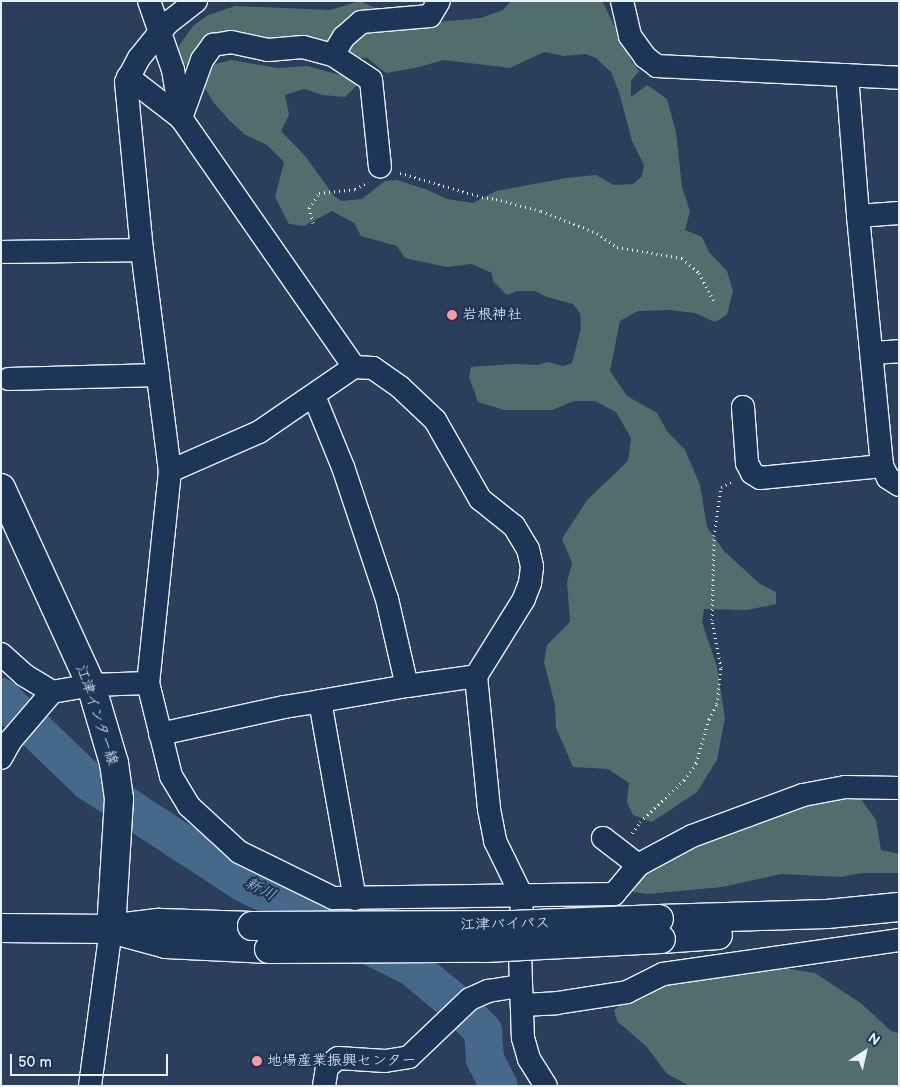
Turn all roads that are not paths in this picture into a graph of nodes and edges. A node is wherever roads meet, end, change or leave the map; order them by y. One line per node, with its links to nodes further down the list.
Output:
1 (150, 1): 5 (street)
2 (196, 1): 5 (street)
3 (439, 1): 6 (street)
4 (622, 1): 7 (street)
5 (161, 31): 8 (street); 10 (street)
6 (333, 55): 10 (street); 11 (street)
7 (848, 75): 9 (street); 13 (street)
8 (128, 77): 10 (street); 14 (street)
9 (899, 78)
10 (181, 118): 18 (street)
11 (380, 167)
12 (899, 213): 13 (street)
13 (858, 216): 17 (street)
14 (142, 250): 15 (street); 19 (street)
15 (1, 252)
16 (899, 351): 17 (street)
17 (873, 353): 23 (street)
18 (354, 367): 21 (street); 28 (street)
19 (158, 375): 20 (street); 24 (street)
20 (10, 379)
21 (314, 396): 24 (street); 31 (street)
22 (743, 407): 23 (street)
23 (882, 466): 25 (street)
24 (170, 471): 29 (street)
25 (899, 485)
26 (1, 488): 30 (main road, 江津インター線)
27 (2, 657): 32 (street)
28 (476, 676): 31 (street); 39 (street)
29 (148, 683): 30 (street); 34 (street)
30 (91, 686): 32 (street); 43 (main road, 江津インター線)
31 (407, 686): 33 (street)
32 (46, 697): 35 (street)
33 (320, 701): 34 (street); 40 (street)
34 (160, 734): 40 (street)
35 (1, 758)
36 (899, 788): 38 (street)
37 (611, 844): 38 (street)
38 (638, 865): 39 (street)
39 (522, 896): 40 (street); 46 (street)
40 (355, 899)
41 (899, 907): 44 (main road, 江津バイパス)
42 (1, 928): 43 (main road)
43 (111, 929): 44 (main road, 江津バイパス, bridge); 44 (main road, bridge); 47 (street)
44 (660, 929)
45 (899, 940): 46 (street)
46 (521, 996): 48 (street); 49 (street)
47 (90, 1086)
48 (324, 1086)
49 (546, 1086)

